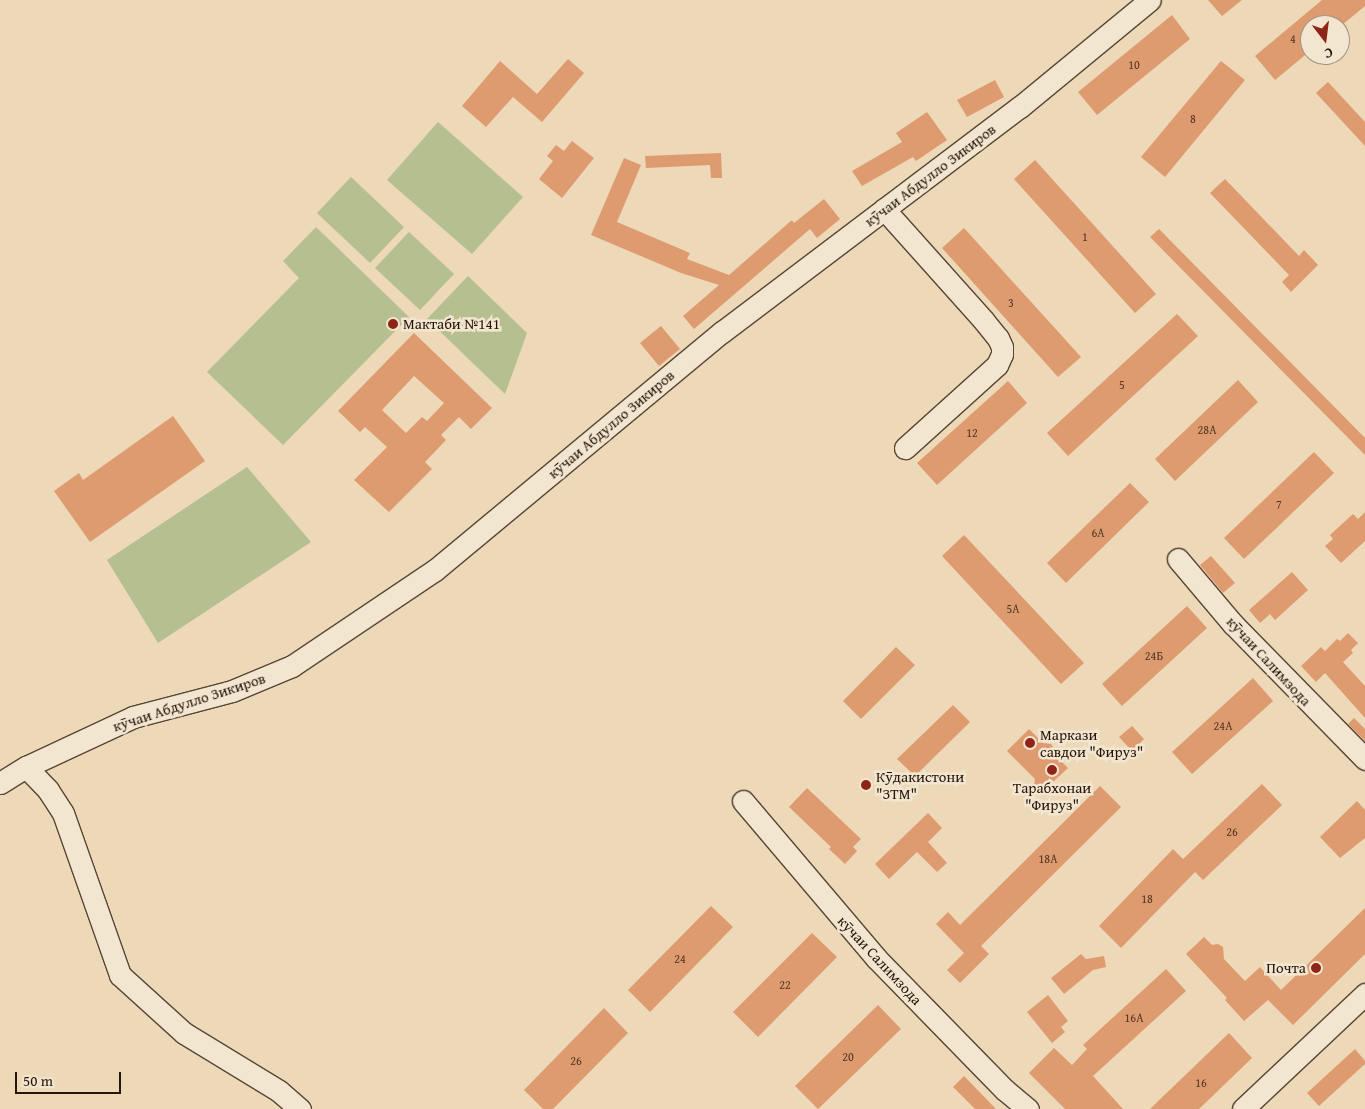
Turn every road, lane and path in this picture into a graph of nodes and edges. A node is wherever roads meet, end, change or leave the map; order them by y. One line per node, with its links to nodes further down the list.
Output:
1 (1150, 0): 2 (street, кӯчаи Абдулло Зикиров)
2 (884, 209): 3 (street); 6 (street, кӯчаи Абдулло Зикиров)
3 (905, 448)
4 (1178, 559): 5 (street, кӯчаи Салимзода)
5 (1365, 759)
6 (26, 767): 7 (street, кӯчаи Абдулло Зикиров); 10 (street)
7 (0, 783)
8 (743, 801): 11 (street, кӯчаи Салимзода)
9 (1365, 994): 12 (street)
10 (300, 1109)
11 (1028, 1109)
12 (1243, 1109)

